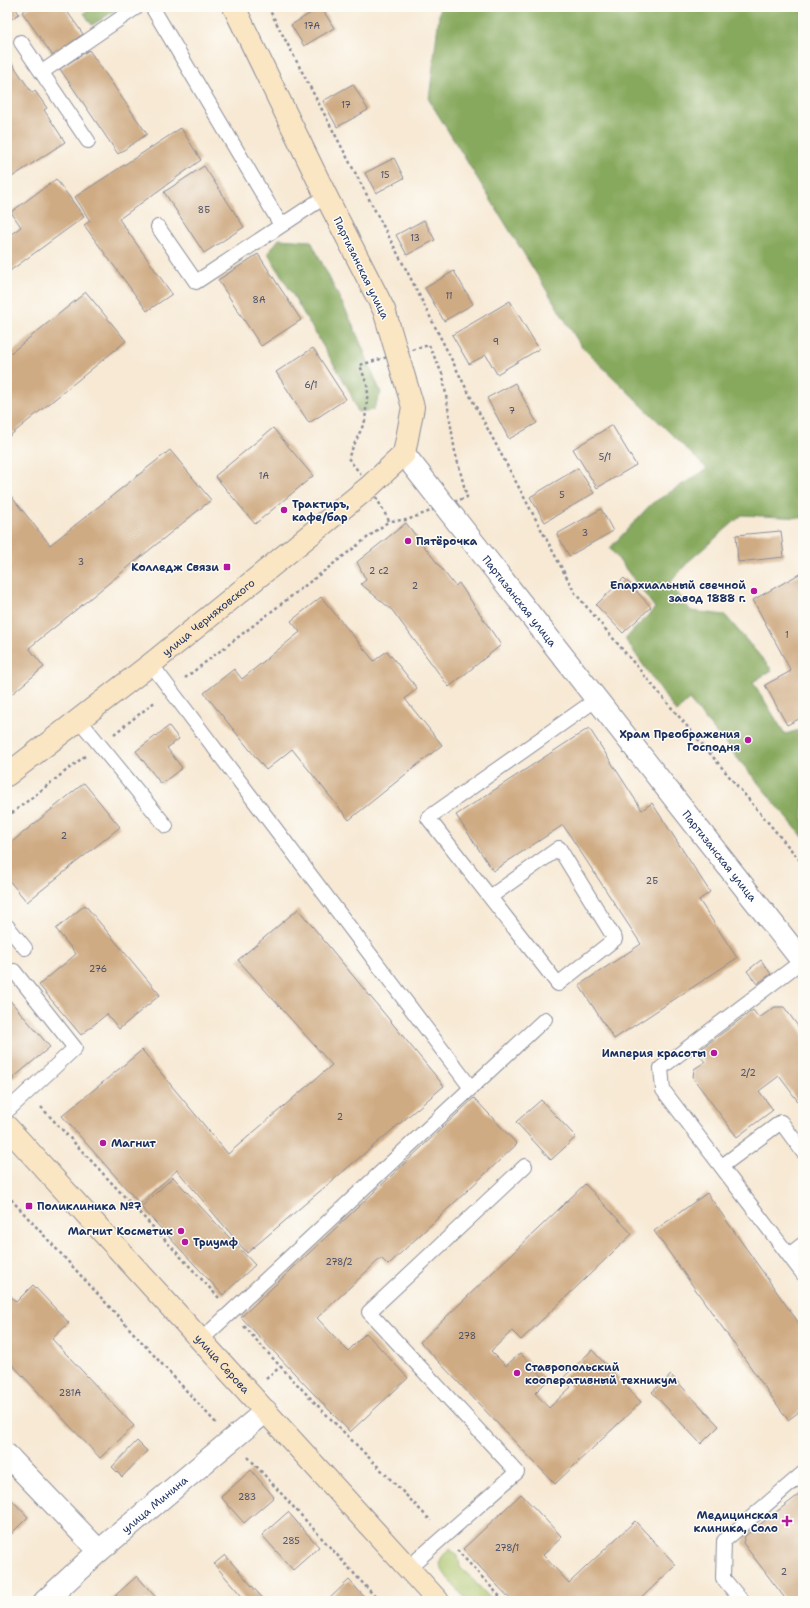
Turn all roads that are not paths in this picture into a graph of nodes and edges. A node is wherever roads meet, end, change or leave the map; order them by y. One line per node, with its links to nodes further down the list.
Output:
1 (136, 7): 5 (lane)
2 (152, 7): 8 (lane)
3 (234, 7): 7 (main road, Партизанская улица)
4 (21, 42): 5 (lane)
5 (42, 72): 6 (lane)
6 (88, 141)
7 (326, 196): 8 (lane); 10 (main road, Партизанская улица)
8 (281, 225): 9 (lane)
9 (158, 227)
10 (404, 454): 11 (main road, улица Черняховского); 12 (street, Партизанская улица)
11 (151, 664): 13 (main road, улица Черняховского); 22 (lane)
12 (597, 699): 16 (lane); 19 (street, Партизанская улица)
13 (80, 721): 14 (main road, улица Черняховского); 15 (lane)
14 (7, 775)
15 (166, 826)
16 (490, 897): 16 (lane)
17 (7, 926): 18 (lane)
18 (25, 948)
19 (803, 961): 27 (lane)
20 (14, 971): 23 (lane)
21 (545, 1019): 22 (lane)
22 (471, 1088): 31 (lane)
23 (7, 1111)
24 (7, 1127): 31 (main road, улица Серова)
25 (803, 1152): 27 (lane)
26 (525, 1166): 36 (lane)
27 (722, 1166): 29 (lane)
28 (803, 1244): 29 (lane)
29 (790, 1255): 30 (lane)
30 (803, 1274)
31 (201, 1340): 32 (main road, улица Серова)
32 (266, 1411): 35 (street, улица Минина); 36 (main road, улица Серова)
33 (7, 1455): 35 (street)
34 (803, 1473): 39 (lane)
35 (99, 1551): 37 (street, улица Минина)
36 (408, 1568): 38 (main road, улица Серова)
37 (45, 1601)
38 (438, 1601)
39 (742, 1601)

